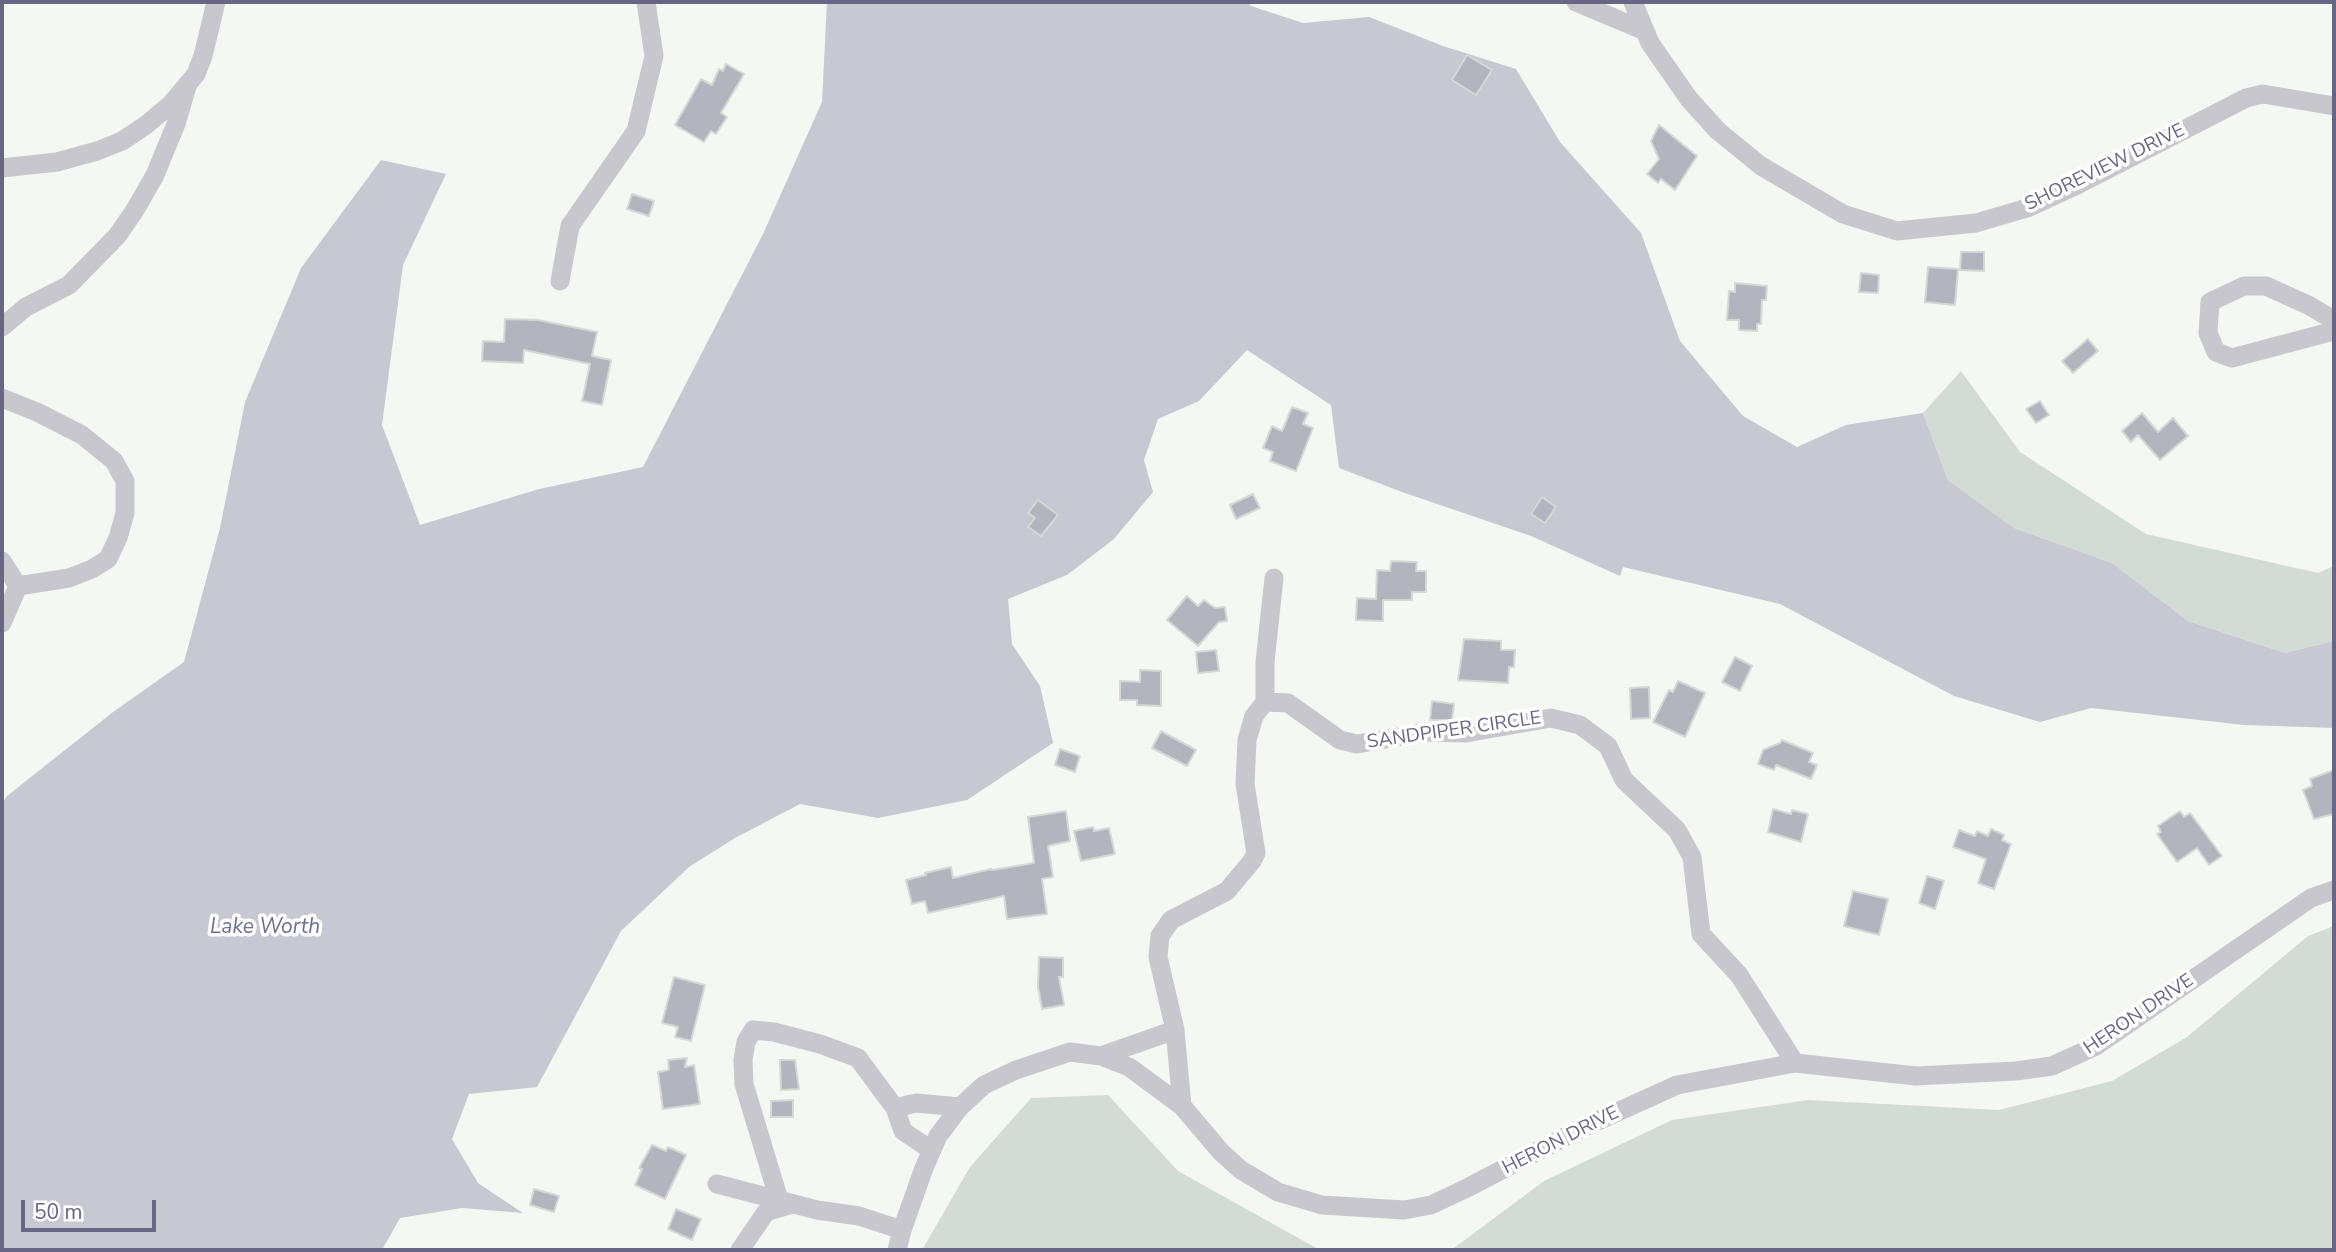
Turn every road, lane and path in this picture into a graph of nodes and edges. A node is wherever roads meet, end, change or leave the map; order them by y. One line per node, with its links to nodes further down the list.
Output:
1 (216, 2): 6 (street)
2 (646, 2): 9 (street)
3 (1576, 2): 5 (street)
4 (1633, 2): 5 (street, SHOREVIEW DRIVE)
5 (1645, 32): 7 (street, SHOREVIEW DRIVE)
6 (187, 86): 8 (street); 11 (street)
7 (2334, 106)
8 (2, 168)
9 (560, 281)
10 (2334, 320): 12 (street)
11 (2, 327)
12 (2334, 331)
13 (2, 398): 16 (street)
14 (2, 561): 16 (street)
15 (1274, 578): 18 (street)
16 (18, 586): 17 (street)
17 (2, 624)
18 (1265, 702): 20 (street); 22 (street, SANDPIPER CIRCLE)
19 (2334, 890): 22 (street, HERON DRIVE)
20 (1175, 1030): 21 (street); 23 (street)
21 (1101, 1056): 23 (street, HERON DRIVE); 24 (street, HERON DRIVE)
22 (1795, 1063): 23 (street, HERON DRIVE)
23 (1182, 1106)
24 (960, 1107): 25 (street); 26 (street, HERON DRIVE)
25 (895, 1108): 26 (street); 28 (street)
26 (932, 1150): 29 (street, HERON DRIVE)
27 (717, 1184): 28 (street)
28 (786, 1202): 29 (street); 30 (street)
29 (902, 1230): 31 (street, HERON DRIVE)
30 (740, 1250)
31 (897, 1250)

